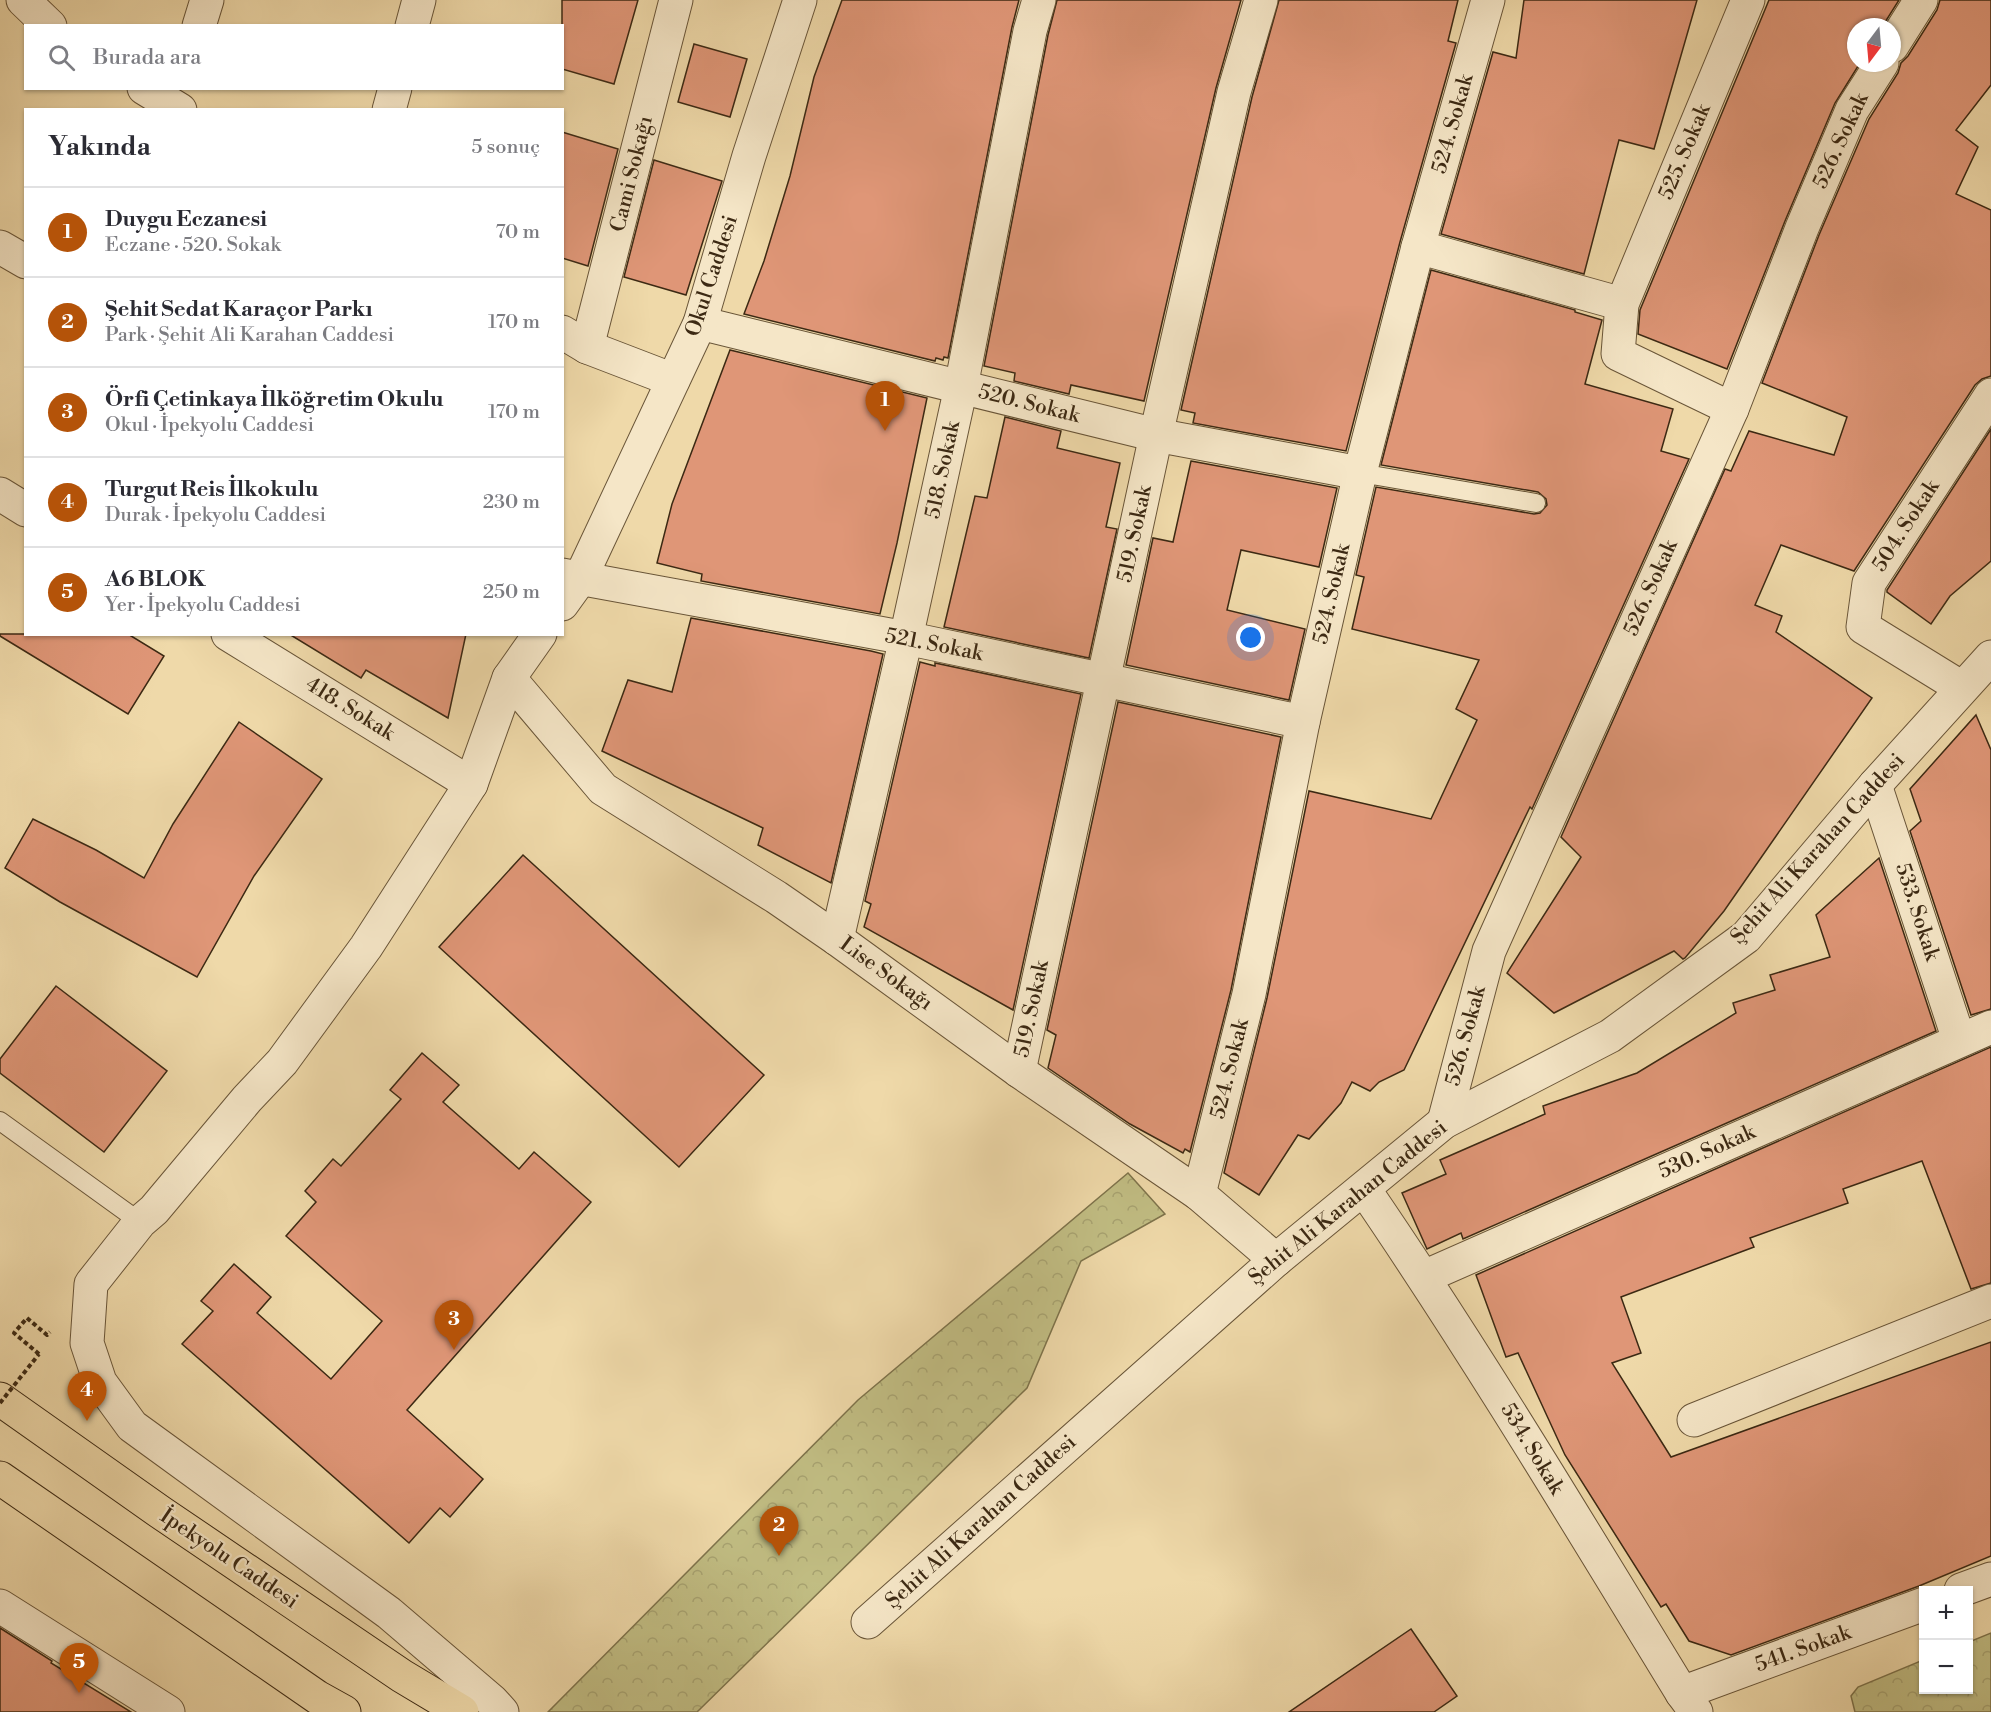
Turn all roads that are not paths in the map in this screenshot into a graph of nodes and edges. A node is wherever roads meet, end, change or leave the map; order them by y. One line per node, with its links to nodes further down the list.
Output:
1 (23, 0): 11 (street)
2 (207, 0): 12 (street)
3 (419, 0): 13 (street)
4 (676, 0): 25 (street, Cami Sokağı)
5 (801, 0): 24 (street, Okul Caddesi)
6 (1039, 0): 27 (street, 518. Sokak)
7 (1261, 0): 30 (street, 519. Sokak)
8 (1488, 0): 21 (street, 524. Sokak)
9 (1748, 0): 23 (street, 525. Sokak)
10 (1921, 0): 14 (street)
11 (48, 24)
12 (200, 24)
13 (413, 24)
14 (1901, 32)
15 (1876, 72): 29 (street, 526. Sokak)
16 (149, 90): 18 (street)
17 (394, 90): 19 (street)
18 (178, 102)
19 (390, 108)
20 (0, 247): 22 (street)
21 (1418, 247): 23 (street); 31 (street, 524. Sokak)
22 (24, 261)
23 (1622, 304): 29 (street, 525. Sokak)
24 (700, 323): 26 (street, Okul Caddesi); 27 (street, 520. Sokak)
25 (575, 339): 26 (street)
26 (673, 380): 35 (street, Okul Caddesi)
27 (961, 387): 30 (street, 520. Sokak); 38 (street, 518. Sokak)
28 (1991, 395): 42 (street, 504. Sokak)
29 (1732, 410): 51 (street, 526. Sokak)
30 (1156, 435): 31 (street, 520. Sokak); 41 (street, 519. Sokak)
31 (1360, 472): 33 (lane); 43 (street, 524. Sokak)
32 (0, 494): 34 (street)
33 (1536, 503)
34 (24, 509)
35 (568, 586): 38 (street, 521. Sokak)
36 (231, 636): 44 (street, 418. Sokak)
37 (539, 636): 40 (street)
38 (906, 638): 41 (street, 521. Sokak); 46 (street, 518. Sokak)
39 (1991, 657): 42 (street, Şehit Ali Karahan Caddesi)
40 (509, 678): 44 (street); 46 (street, Lise Sokağı)
41 (1104, 680): 43 (street, 521. Sokak); 49 (street, 519. Sokak)
42 (1962, 688): 45 (street, Şehit Ali Karahan Caddesi)
43 (1303, 722): 53 (street, 524. Sokak)
44 (471, 784): 54 (street)
45 (1875, 785): 48 (street, 533. Sokak); 51 (street, Şehit Ali Karahan Caddesi)
46 (837, 939): 49 (street, Lise Sokağı)
47 (1991, 1027): 48 (street, 530. Sokak)
48 (1959, 1040): 56 (street, 530. Sokak)
49 (1019, 1071): 53 (street, Lise Sokağı)
50 (0, 1121): 54 (lane)
51 (1444, 1122): 52 (street, Şehit Ali Karahan Caddesi)
52 (1364, 1189): 55 (street, Şehit Ali Karahan Caddesi); 56 (street, 534. Sokak)
53 (1199, 1194): 55 (street, Lise Sokağı)
54 (140, 1222): 70 (street)
55 (1276, 1260): 65 (street, Şehit Ali Karahan Caddesi)
56 (1424, 1277): 66 (street, 534. Sokak)
57 (1991, 1301): 59 (street)
58 (0, 1401): 69 (highway, İpekyolu Caddesi)
59 (1694, 1420)
60 (0, 1478): 68 (highway)
61 (1991, 1579): 62 (street)
62 (1972, 1586)
63 (0, 1606): 67 (street)
64 (1919, 1606): 66 (street, 541. Sokak)
65 (868, 1622)
66 (1689, 1703)
67 (168, 1712)
68 (344, 1712)
69 (462, 1712)
70 (501, 1712)

